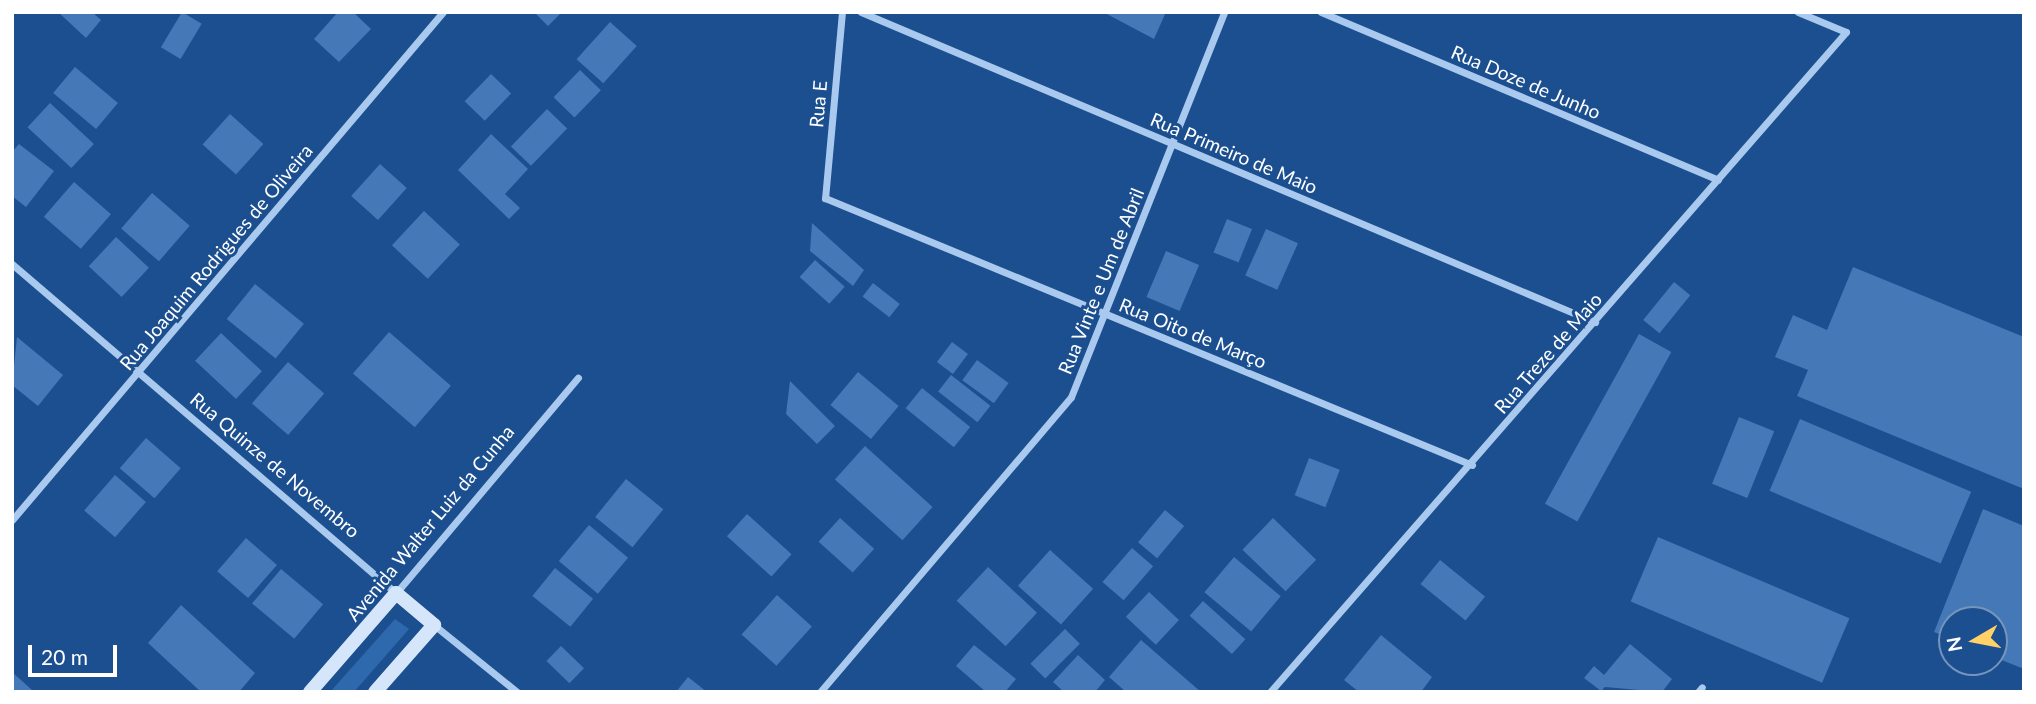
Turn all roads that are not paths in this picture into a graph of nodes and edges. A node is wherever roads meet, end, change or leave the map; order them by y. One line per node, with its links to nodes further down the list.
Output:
1 (443, 12): 13 (street, Rua Joaquim Rodrigues de Oliveira)
2 (842, 12): 9 (street, Rua E)
3 (861, 12): 7 (street, Rua Primeiro de Maio)
4 (1224, 12): 7 (street, Rua Vinte e Um de Abril)
5 (1321, 12): 8 (street, Rua Doze de Junho)
6 (1798, 12): 8 (street, Rua Treze de Maio)
7 (1174, 144): 11 (street, Rua Vinte e Um de Abril); 12 (street, Rua Primeiro de Maio)
8 (1718, 180): 12 (street, Rua Treze de Maio)
9 (825, 198): 11 (street, Rua Oito de Março)
10 (12, 264): 13 (street, Rua Quinze de Novembro)
11 (1107, 315): 15 (street, Rua Oito de Março); 22 (street, Rua Vinte e Um de Abril)
12 (1595, 322): 15 (street, Rua Treze de Maio)
13 (137, 375): 16 (street, Rua Joaquim Rodrigues de Oliveira); 17 (street, Rua Quinze de Novembro)
14 (578, 378): 17 (street, Avenida Walter Luiz da Cunha)
15 (1472, 465): 23 (street, Rua Treze de Maio)
16 (12, 520)
17 (396, 593): 18 (street, Rua Quinze de Novembro); 19 (street, Avenida Walter Luiz da Cunha)
18 (434, 625): 20 (street); 21 (street, Rua Quinze de Novembro)
19 (310, 692)
20 (375, 692)
21 (517, 692)
22 (820, 692)
23 (1270, 692)

